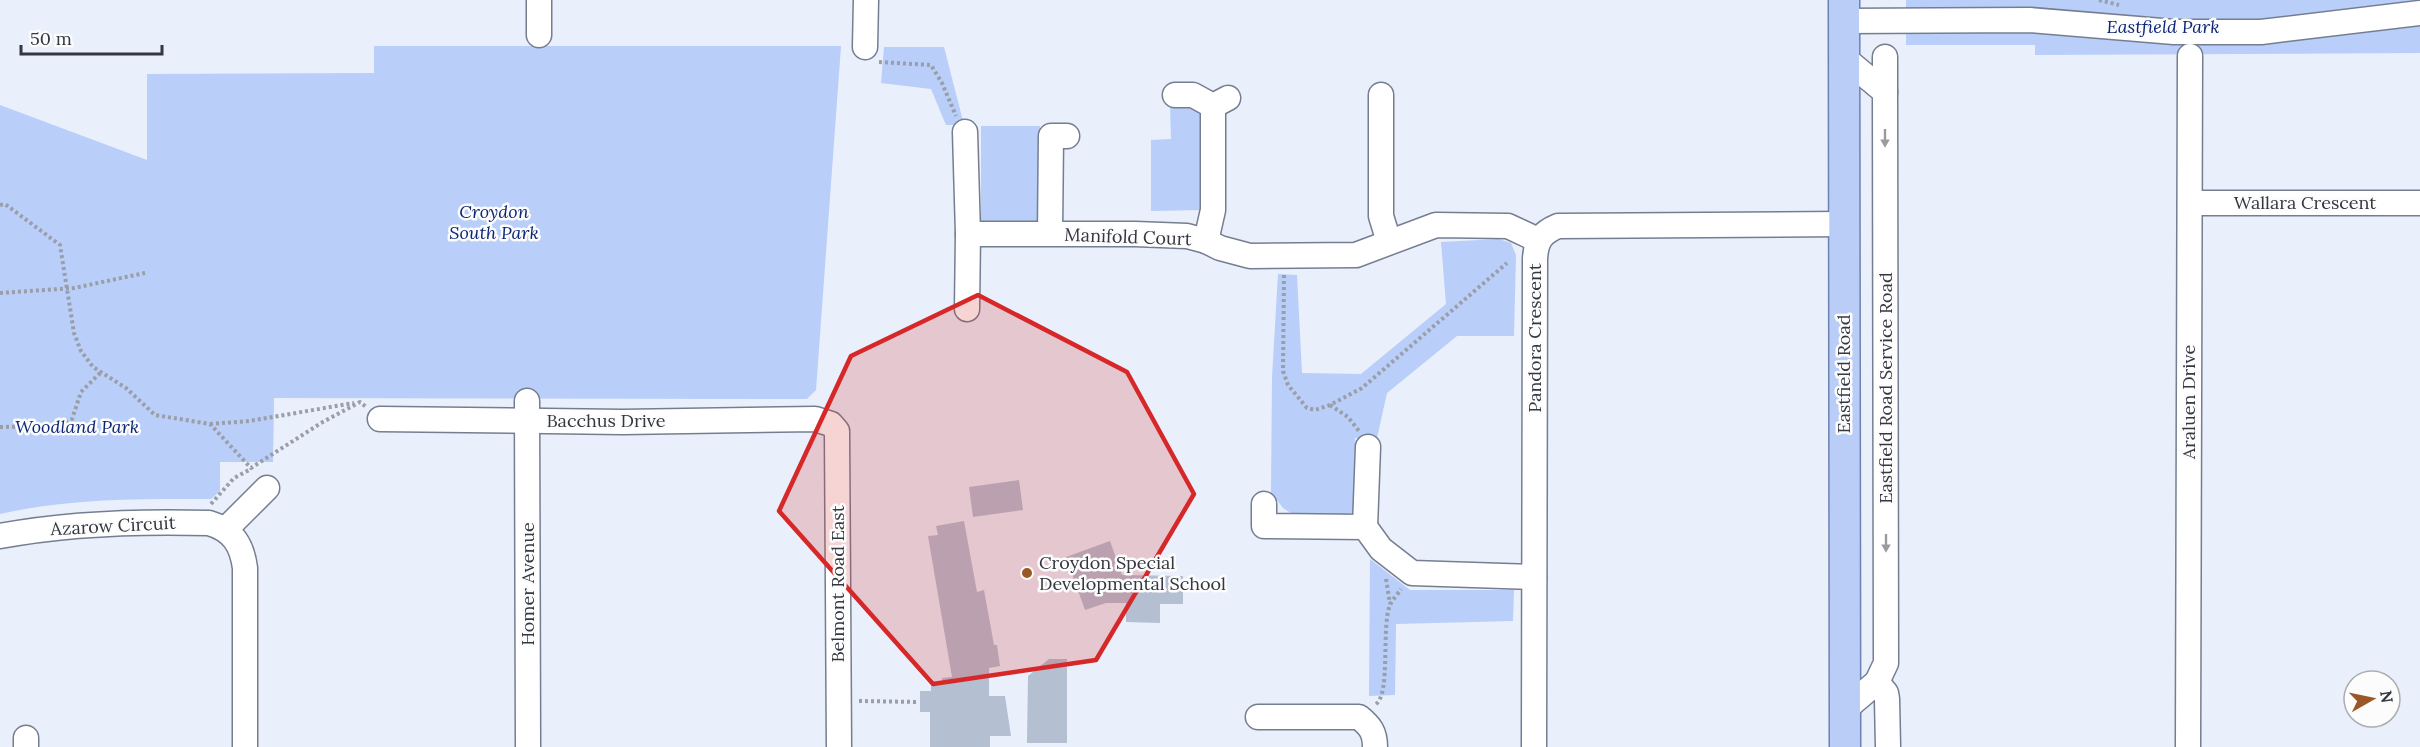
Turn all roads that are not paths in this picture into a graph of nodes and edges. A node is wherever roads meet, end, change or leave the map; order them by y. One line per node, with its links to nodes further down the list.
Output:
1 (539, 0): 6 (street)
2 (866, 0): 7 (street)
3 (1886, 10): 4 (street); 5 (street)
4 (1844, 11): 9 (main road, Eastfield Road)
5 (2420, 13)
6 (539, 35)
7 (871, 54)
8 (2190, 56): 16 (street, Araluen Drive)
9 (1843, 57): 11 (street); 18 (main road, Eastfield Road)
10 (1885, 57): 11 (street, Eastfield Road Service Road)
11 (1885, 92): 35 (street, Eastfield Road Service Road, one-way to 35)
12 (1175, 95): 22 (street, Manifold Court)
13 (1382, 95): 23 (street)
14 (965, 132): 20 (street)
15 (1067, 136): 19 (street, Manifold Court)
16 (2190, 203): 17 (street, Wallara Crescent); 45 (street, Araluen Drive)
17 (2420, 203)
18 (1844, 224): 21 (street, Pandora Crescent); 36 (main road, Eastfield Road)
19 (1050, 233): 20 (street, Manifold Court); 22 (street, Manifold Court)
20 (968, 234): 24 (street)
21 (1538, 240): 23 (street, Manifold Court); 34 (street, Pandora Crescent)
22 (1206, 241): 23 (street, Manifold Court)
23 (1389, 242)
24 (967, 309)
25 (527, 411): 26 (street, Bacchus Drive); 27 (street, Bacchus Drive); 39 (street, Homer Avenue)
26 (380, 419)
27 (831, 424): 40 (street, Belmont Road East)
28 (1370, 445): 31 (street)
29 (267, 488): 32 (street)
30 (1264, 504): 31 (street)
31 (1365, 527): 34 (street)
32 (226, 529): 33 (street, Azarow Circuit); 38 (street)
33 (0, 536)
34 (1534, 577): 42 (street, Pandora Crescent)
35 (1877, 682): 36 (street); 44 (street)
36 (1844, 710): 43 (main road, Eastfield Road)
37 (1258, 717): 41 (street)
38 (245, 747)
39 (528, 747)
40 (839, 747)
41 (1375, 747)
42 (1534, 747)
43 (1845, 747)
44 (1888, 747)
45 (2188, 747)

